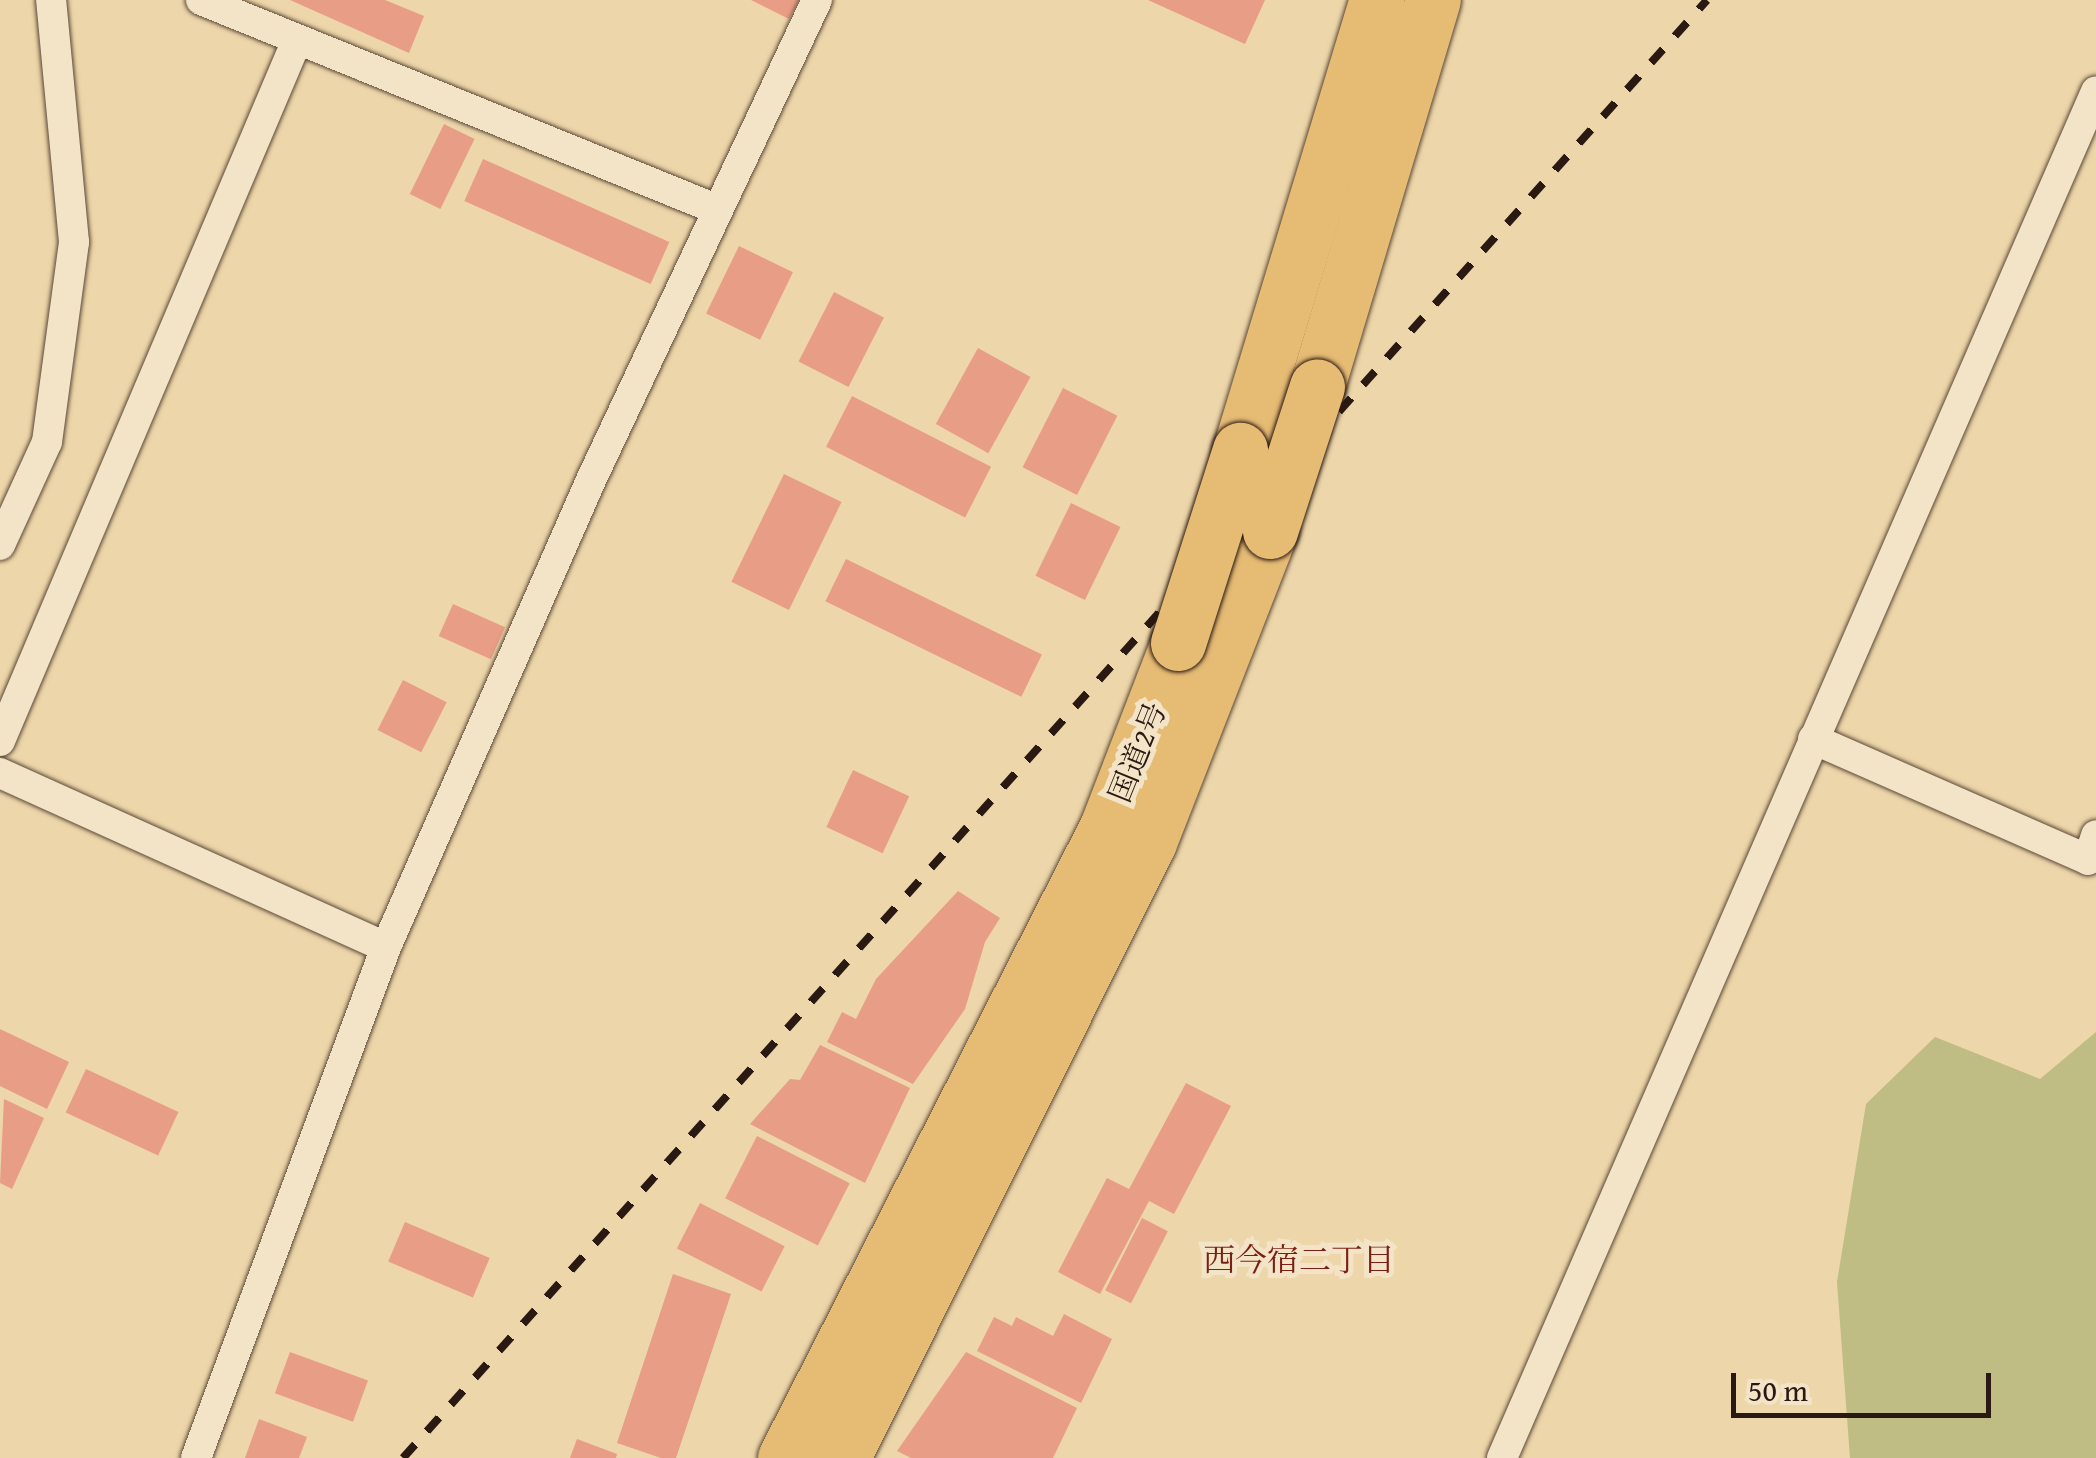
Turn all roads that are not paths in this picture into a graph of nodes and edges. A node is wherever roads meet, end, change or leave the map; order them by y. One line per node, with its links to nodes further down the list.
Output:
1 (51, 0): 9 (street)
2 (200, 0): 6 (street)
3 (818, 0): 8 (street)
4 (1378, 0): 16 (highway, 国道2号, bridge)
5 (1433, 0): 17 (highway, 国道2号, bridge)
6 (297, 40): 8 (street); 11 (street)
7 (2096, 91): 10 (street)
8 (716, 209): 14 (street)
9 (0, 545)
10 (1814, 740): 13 (street); 18 (street)
11 (0, 741)
12 (0, 773): 14 (street)
13 (2096, 835)
14 (386, 947): 15 (street)
15 (196, 1458)
16 (784, 1458)
17 (842, 1458)
18 (1502, 1458)

